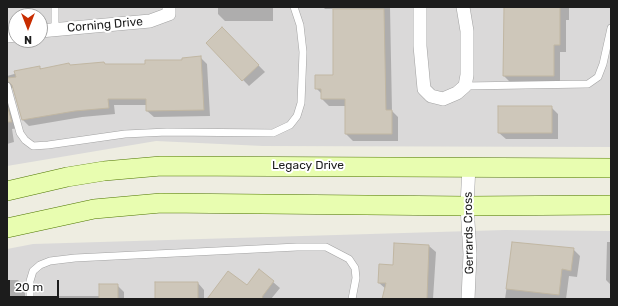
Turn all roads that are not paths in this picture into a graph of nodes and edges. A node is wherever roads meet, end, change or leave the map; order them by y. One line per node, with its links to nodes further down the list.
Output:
1 (55, 7): 8 (lane)
2 (294, 7): 9 (lane)
3 (420, 7): 10 (street)
4 (463, 7): 10 (street)
5 (169, 10): 8 (street, Corning Drive)
6 (611, 28): 10 (lane)
7 (48, 30): 8 (street, Corning Drive)
8 (55, 30)
9 (7, 86)
10 (465, 86)
11 (469, 166): 12 (main road, Legacy Drive); 13 (main road, Legacy Drive); 15 (street, Gerrards Cross)
12 (611, 168)
13 (7, 191)
14 (611, 205): 15 (main road)
15 (467, 206): 16 (main road); 19 (street, Gerrards Cross)
16 (7, 228)
17 (30, 299): 18 (lane)
18 (352, 299)
19 (468, 299)

